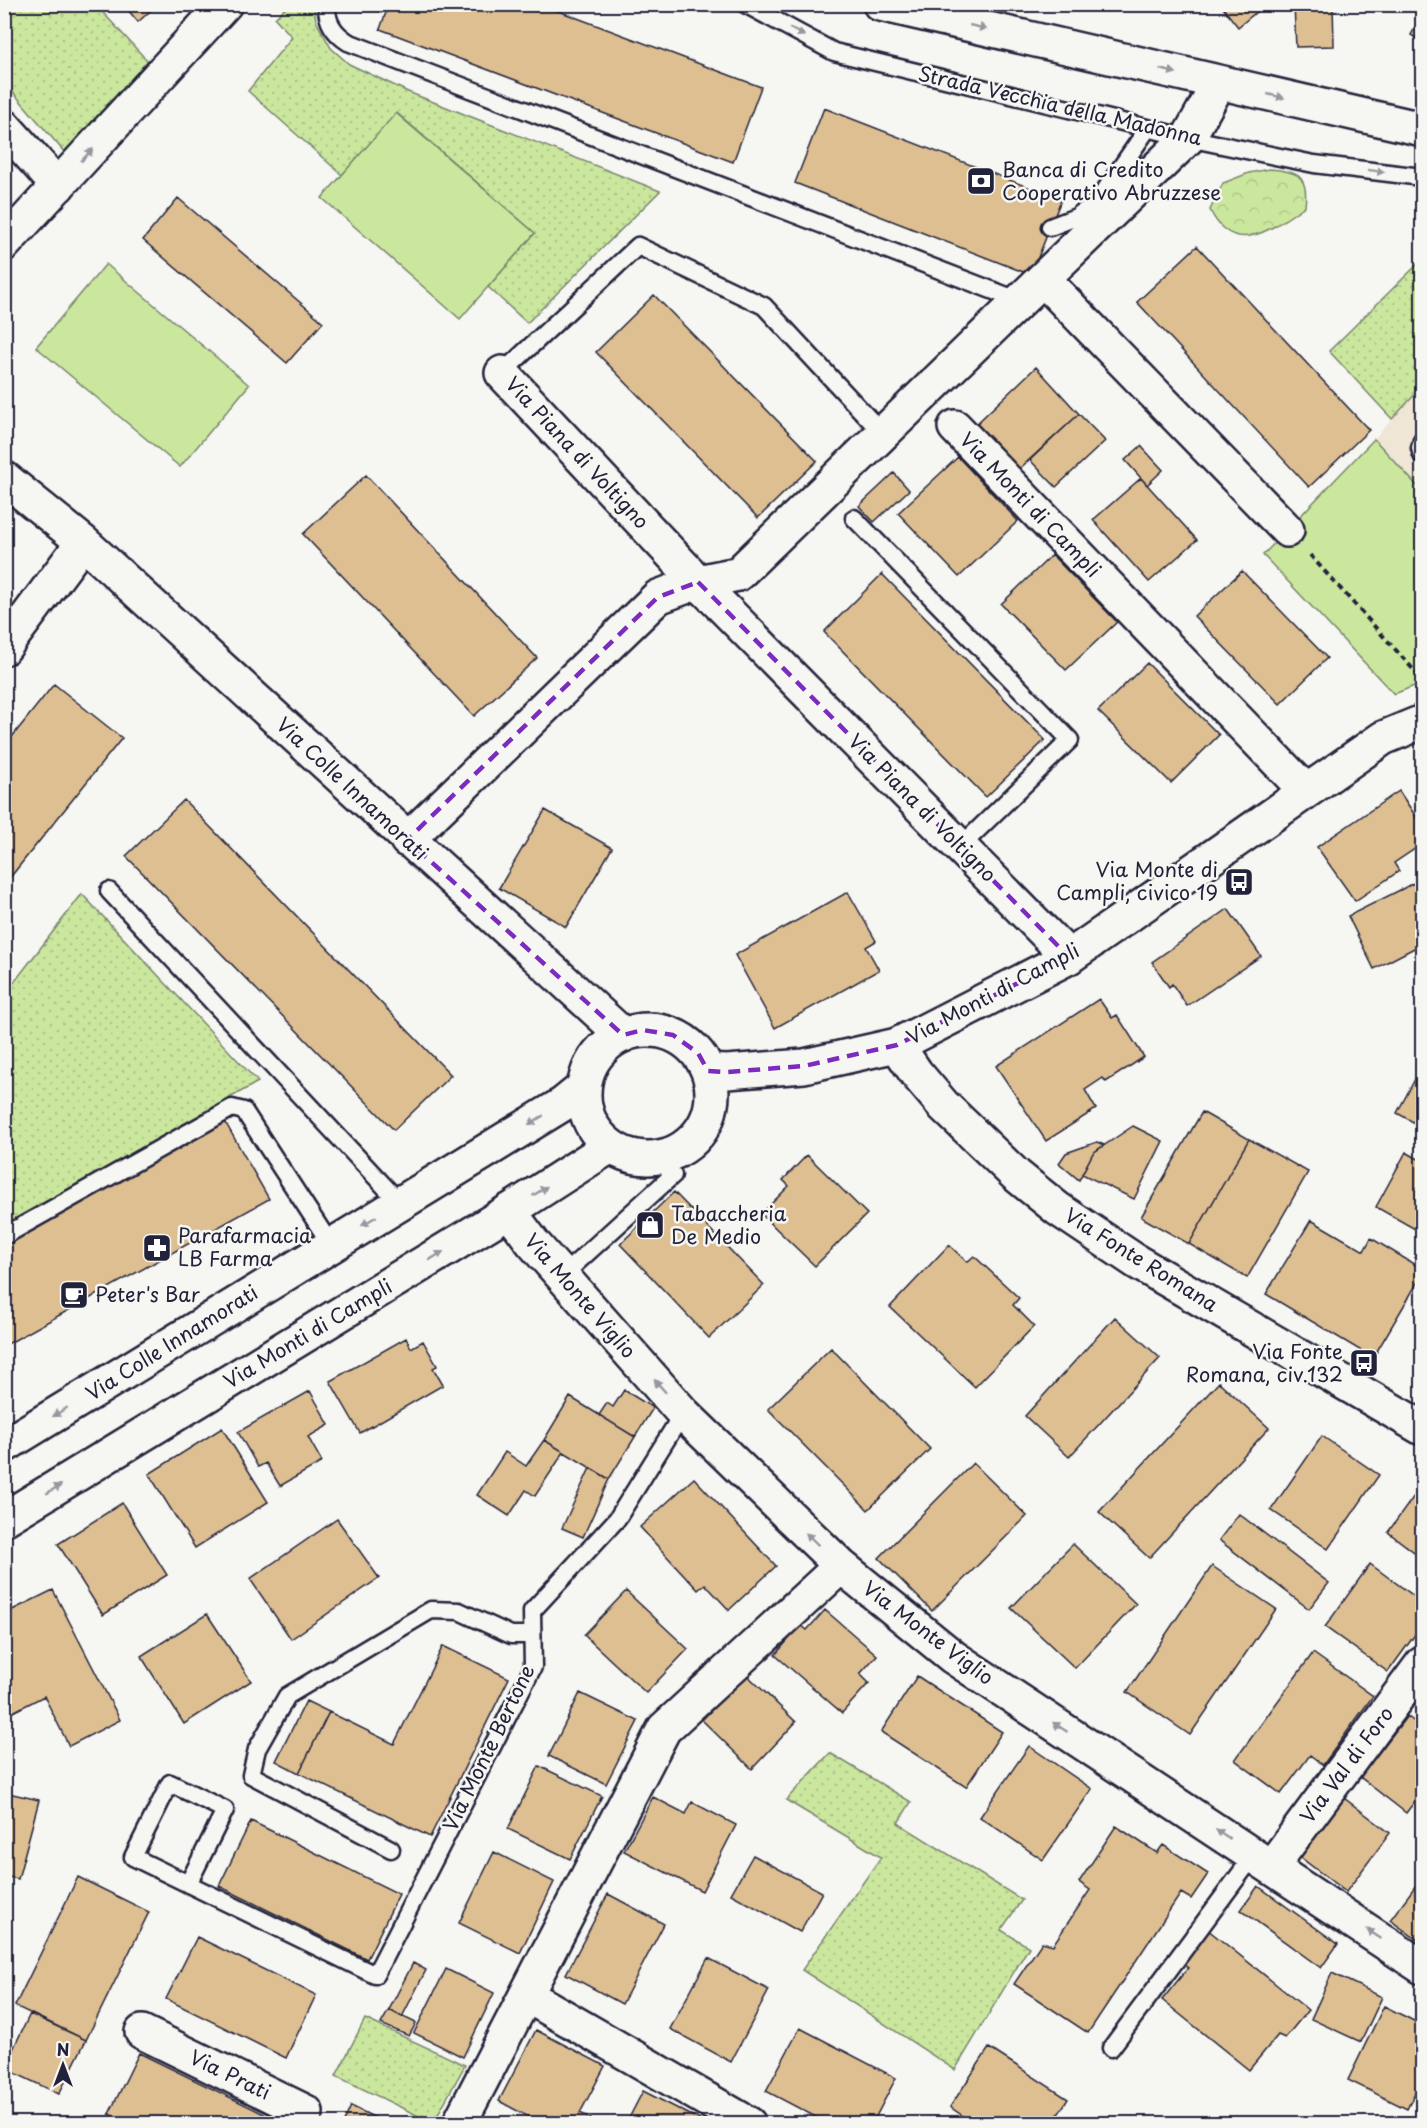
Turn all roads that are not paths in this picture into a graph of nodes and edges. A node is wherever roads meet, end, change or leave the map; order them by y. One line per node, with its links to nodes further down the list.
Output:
1 (225, 4): 11 (street, one-way to 1)
2 (327, 4): 14 (lane)
3 (745, 4): 7 (lane, Strada Vecchia della Madonna, one-way to 7)
4 (880, 4): 5 (street, one-way to 5)
5 (1219, 83): 8 (street, one-way to 8); 9 (street)
6 (4, 126): 11 (street)
7 (1148, 128): 9 (lane, Strada Vecchia della Madonna); 12 (lane)
8 (1422, 129)
9 (1188, 138): 10 (lane, Strada Vecchia della Madonna, one-way to 10); 14 (street)
10 (1422, 177)
11 (58, 186): 13 (street)
12 (1050, 227)
13 (4, 244)
14 (1032, 290): 17 (street); 22 (street)
15 (502, 372): 17 (lane, Via Piana di Voltigno); 24 (street, Via Piana di Voltigno)
16 (955, 427): 27 (street, Via Monti di Campli)
17 (883, 434): 24 (street)
18 (1422, 440): 19 (lane)
19 (1422, 456)
20 (4, 478): 23 (street, Via Colle Innamorati)
21 (854, 518): 29 (lane)
22 (1287, 530)
23 (83, 542): 25 (street); 28 (street, Via Colle Innamorati)
24 (698, 582): 28 (street); 29 (street, Via Piana di Voltigno)
25 (4, 648)
26 (1422, 723): 27 (street, Via Monti di Campli)
27 (1305, 790): 31 (street, Via Monti di Campli)
28 (407, 840): 32 (street, Via Colle Innamorati)
29 (960, 847): 31 (street, Via Piana di Voltigno)
30 (109, 891): 38 (lane)
31 (1069, 957): 33 (street, Via Monti di Campli)
32 (623, 1035): 34 (street); 35 (street)
33 (897, 1045): 34 (street, Via Monti di Campli); 44 (street, Via Fonte Romana)
34 (708, 1071): 37 (street)
35 (584, 1087): 36 (street); 38 (street, Via Colle Innamorati, one-way to 38)
36 (610, 1146): 37 (street); 39 (street, Via Monti di Campli, one-way to 36)
37 (658, 1158): 42 (lane)
38 (400, 1203): 41 (street, Via Colle Innamorati, one-way to 41)
39 (509, 1211): 42 (street, Via Monte Viglio); 46 (street, Via Monti di Campli, one-way to 39)
40 (4, 1236): 41 (lane)
41 (331, 1245): 45 (street, Via Colle Innamorati, one-way to 45)
42 (562, 1276): 43 (street, Via Monte Viglio, one-way to 42)
43 (683, 1413): 47 (street, Via Monte Viglio, one-way to 43); 48 (lane, Via Monte Bertone)
44 (1422, 1428)
45 (4, 1446)
46 (4, 1519)
47 (841, 1566): 51 (street, Via Monte Viglio, one-way to 47); 54 (street)
48 (532, 1635): 50 (lane); 52 (lane, Via Monte Bertone)
49 (1422, 1664): 51 (street, Via Val di Foro)
50 (391, 1849)
51 (1263, 1860): 53 (street, Via Monte Viglio, one-way to 51); 56 (lane)
52 (188, 1884): 52 (lane)
53 (1422, 1967)
54 (526, 1995): 58 (street); 59 (street)
55 (142, 2032): 57 (street, Via Prati)
56 (1111, 2048)
57 (300, 2124)
58 (459, 2124)
59 (749, 2124)

